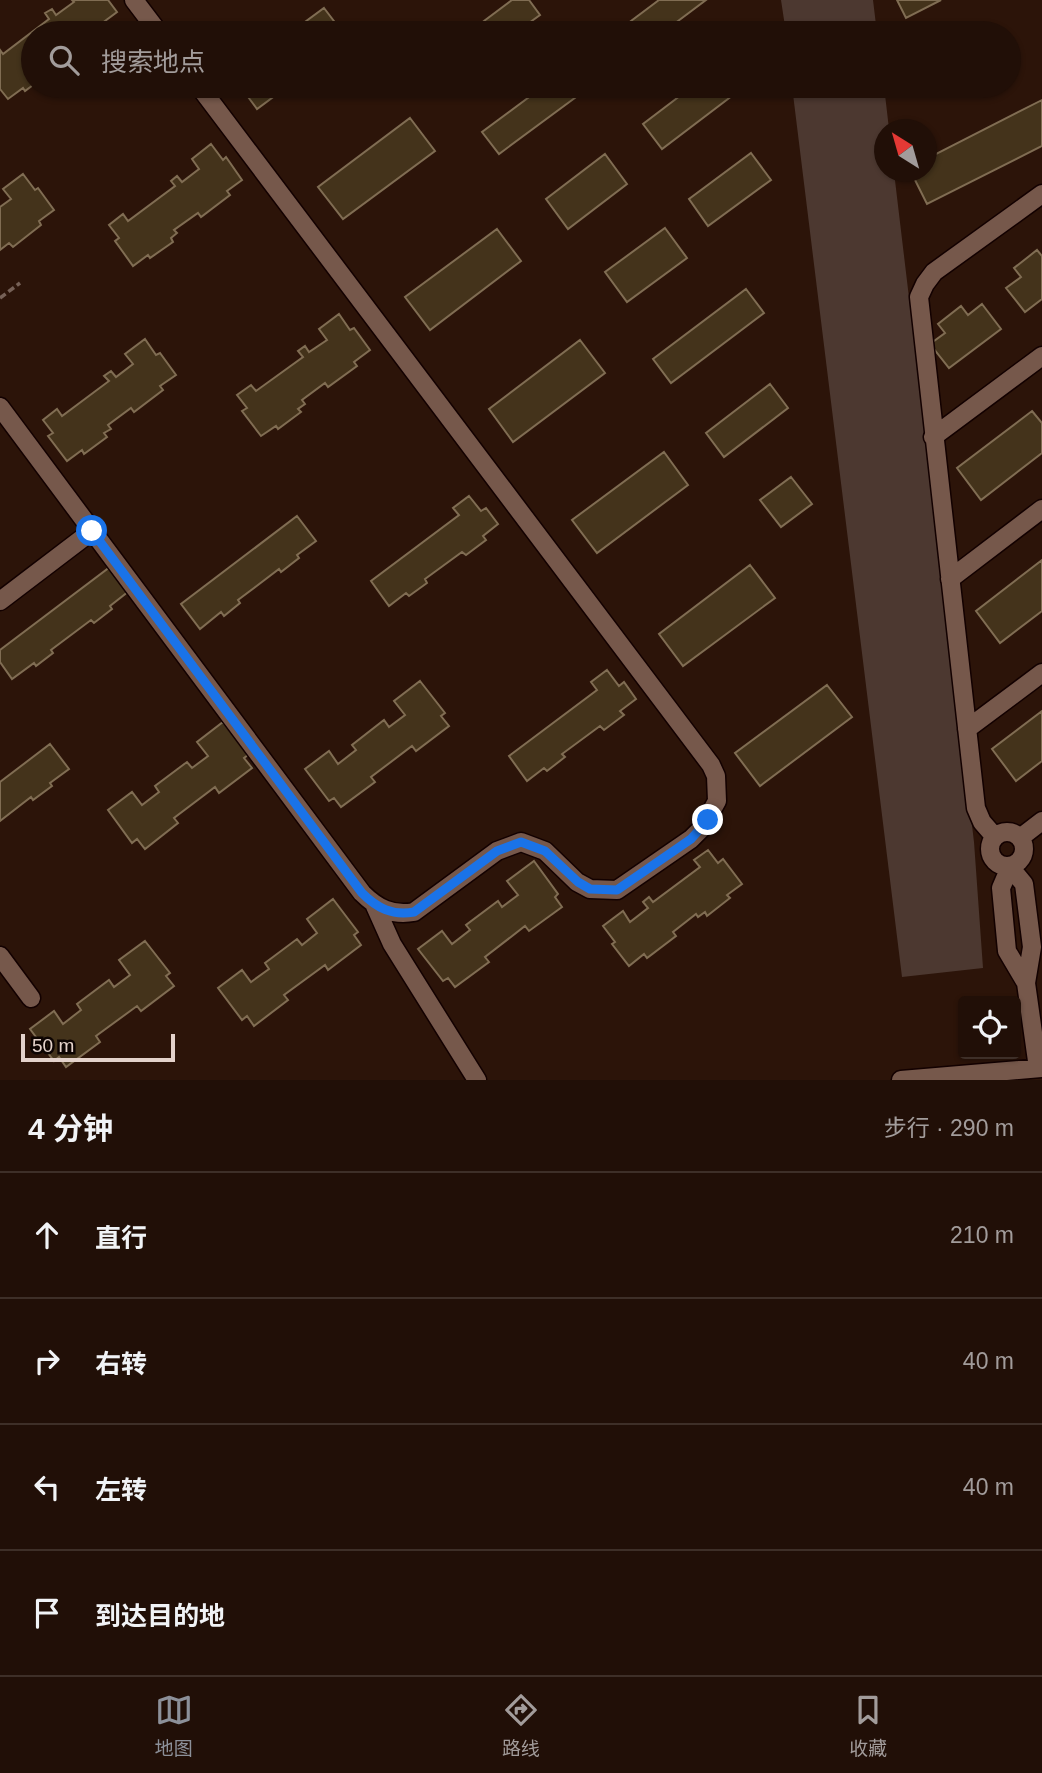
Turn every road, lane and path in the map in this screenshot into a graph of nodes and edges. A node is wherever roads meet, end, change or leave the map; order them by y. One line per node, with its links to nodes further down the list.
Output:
1 (134, 0): 2 (street)
2 (150, 21)
3 (208, 98): 20 (street)
4 (1042, 194): 9 (street)
5 (20, 283): 6 (path)
6 (0, 298)
7 (1042, 356): 9 (street)
8 (0, 407): 11 (street)
9 (933, 437): 12 (street)
10 (1042, 509): 12 (street)
11 (92, 531): 13 (street); 20 (street)
12 (950, 579): 15 (street)
13 (0, 601)
14 (1042, 673): 15 (street)
15 (967, 729): 17 (street)
16 (1042, 821): 18 (street)
17 (995, 837): 18 (street); 19 (street)
18 (1020, 838): 19 (street)
19 (1010, 867): 22 (street); 22 (street)
20 (375, 906): 25 (street)
21 (0, 956): 23 (street)
22 (1026, 983): 24 (street)
23 (31, 998)
24 (1040, 1068): 26 (street)
25 (477, 1080)
26 (901, 1080)

